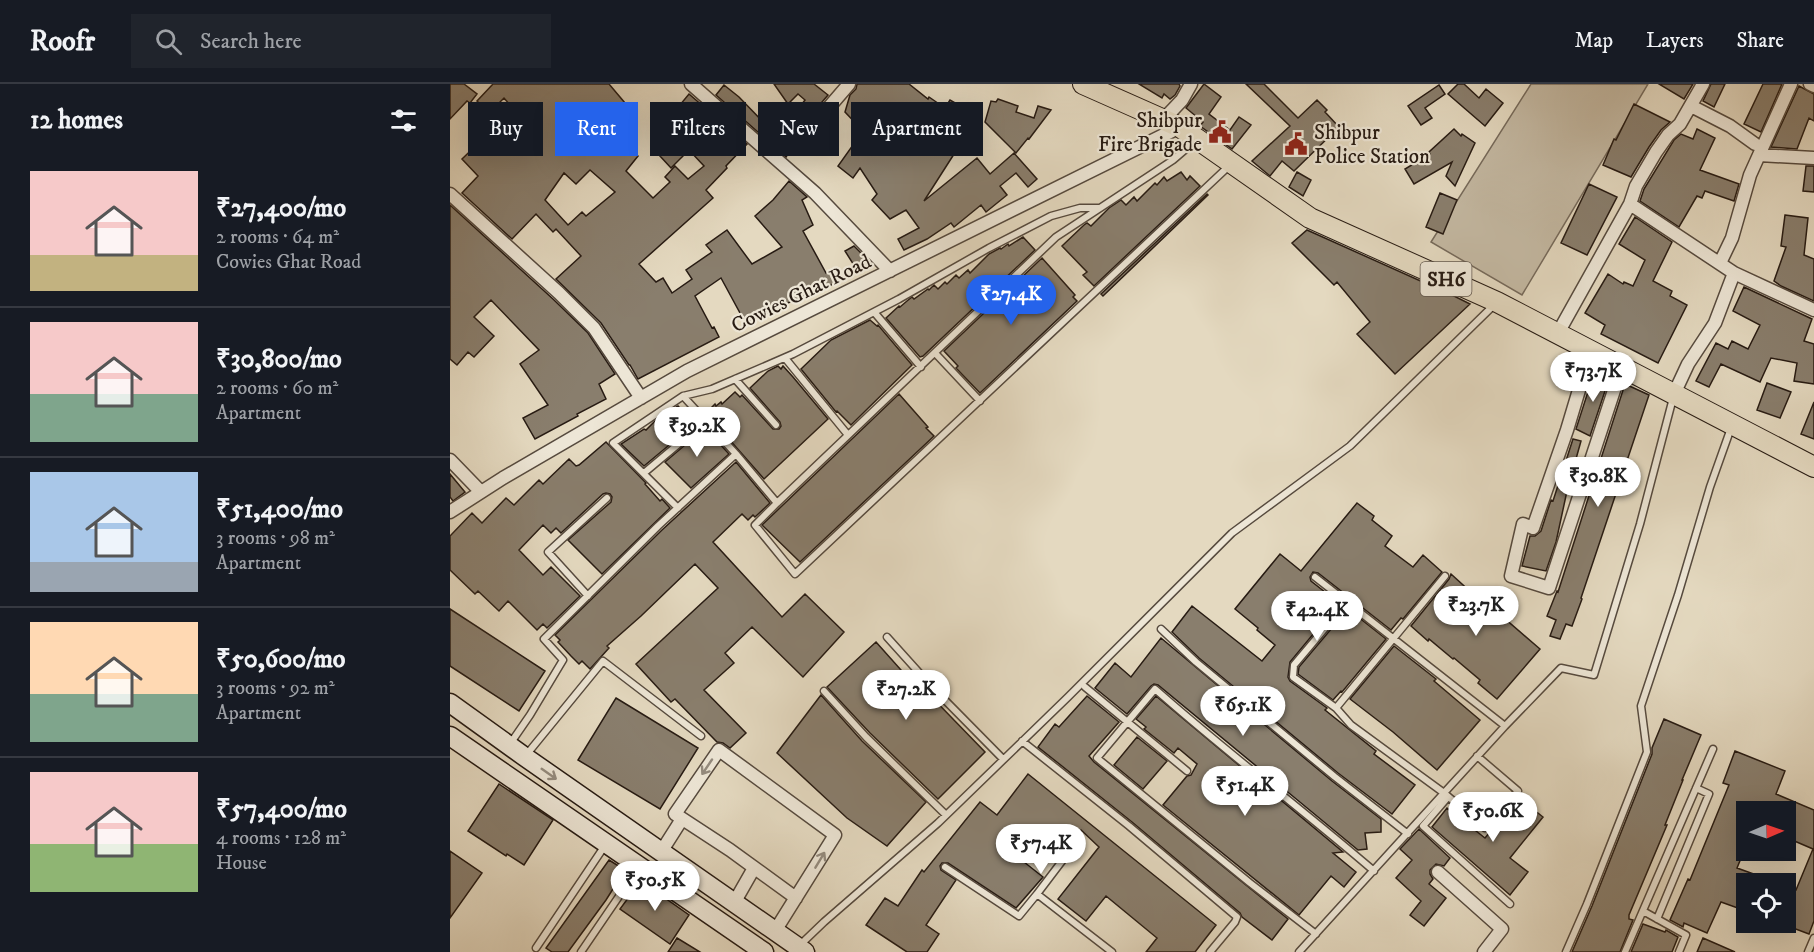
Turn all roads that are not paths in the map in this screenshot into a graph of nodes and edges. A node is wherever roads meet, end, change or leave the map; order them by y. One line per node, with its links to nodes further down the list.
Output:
1 (691, 84): 18 (street)
2 (849, 84): 7 (street)
3 (1083, 84): 9 (main road, SH6)
4 (1191, 84): 9 (street)
5 (1703, 84): 8 (street)
6 (1791, 84): 11 (street)
7 (833, 102)
8 (1691, 106): 11 (street); 15 (street)
9 (1172, 123): 10 (main road, SH6); 18 (street, Cowies Ghat Road)
10 (1197, 140): 13 (main road, SH6); 16 (lane)
11 (1757, 149): 12 (street); 17 (street)
12 (1814, 158)
13 (1232, 164): 20 (main road, SH6); 33 (lane)
14 (450, 194): 32 (street)
15 (1630, 204): 17 (street); 23 (street)
16 (1100, 208): 22 (lane); 25 (lane)
17 (1720, 263): 19 (street)
18 (890, 271): 32 (street, Cowies Ghat Road)
19 (1734, 273): 21 (street); 30 (street)
20 (1497, 302): 23 (main road, SH6); 62 (lane)
21 (1814, 310)
22 (874, 312): 26 (lane); 28 (lane)
23 (1558, 333): 24 (main road, SH6)
24 (1591, 350): 27 (main road, SH6); 27 (street)
25 (935, 353): 28 (lane); 33 (lane)
26 (784, 358): 29 (lane); 37 (lane)
27 (1622, 366): 30 (main road, SH6)
28 (921, 367): 37 (lane)
29 (735, 379): 31 (lane); 35 (lane)
30 (1674, 394): 36 (main road, SH6); 59 (lane)
31 (683, 396): 34 (lane); 41 (lane)
32 (641, 398): 42 (street, Cowies Ghat Road)
33 (980, 401): 44 (lane)
34 (706, 421): 38 (lane); 41 (lane)
35 (776, 425)
36 (1733, 425): 40 (main road, SH6); 100 (lane)
37 (848, 435): 44 (lane)
38 (736, 454): 44 (lane); 45 (lane)
39 (450, 460): 42 (street)
40 (1814, 466)
41 (644, 473): 45 (lane)
42 (480, 492): 46 (street, Cowies Ghat Road)
43 (608, 498): 49 (lane)
44 (777, 503)
45 (678, 508): 49 (lane)
46 (450, 512)
47 (1445, 576): 53 (lane)
48 (1315, 577): 50 (lane)
49 (588, 596): 63 (lane)
50 (1347, 602): 53 (lane); 57 (lane)
51 (1161, 629): 74 (lane)
52 (887, 638): 67 (lane)
53 (1393, 638): 57 (lane); 59 (lane)
54 (1085, 687): 58 (lane)
55 (824, 691): 72 (lane)
56 (450, 703): 63 (main road)
57 (1336, 708): 71 (lane)
58 (1128, 722): 69 (lane); 81 (lane); 90 (lane)
59 (1505, 726): 65 (lane)
60 (450, 736): 68 (main road)
61 (701, 736): 66 (lane)
62 (1022, 741): 67 (lane); 97 (lane)
63 (504, 742): 66 (main road); 68 (main road)
64 (1713, 749): 70 (lane)
65 (1477, 756): 71 (lane); 71 (lane)
66 (525, 757): 77 (main road, one-way to 77)
67 (1003, 759): 72 (lane)
68 (484, 760): 76 (main road)
69 (1186, 771)
70 (1696, 788): 87 (lane); 88 (lane)
71 (1446, 795): 74 (lane); 86 (lane)
72 (946, 815): 93 (lane)
73 (679, 824): 77 (street); 80 (street); 84 (street, one-way to 73)
74 (1408, 834): 81 (lane)
75 (1078, 840): 83 (lane)
76 (606, 844): 78 (main road); 92 (lane)
77 (661, 852): 85 (main road)
78 (639, 866): 94 (lane); 95 (main road)
79 (945, 867): 83 (lane)
80 (754, 868): 84 (street); 85 (street)
81 (1374, 871): 90 (lane)
82 (1438, 872): 99 (street)
83 (1036, 894): 96 (lane)
84 (796, 898): 89 (street)
85 (734, 903): 89 (main road)
86 (1510, 904)
87 (1643, 911): 88 (lane); 101 (lane)
88 (1657, 919): 102 (lane)
89 (775, 931): 93 (main road)
90 (1316, 934): 98 (lane)
91 (1814, 938): 103 (lane)
92 (536, 948)
93 (798, 950)
94 (581, 952)
95 (764, 952)
96 (1112, 952)
97 (1210, 952)
98 (1299, 952)
99 (1484, 952)
100 (1566, 952)
101 (1625, 952)
102 (1679, 952)
103 (1808, 952)

